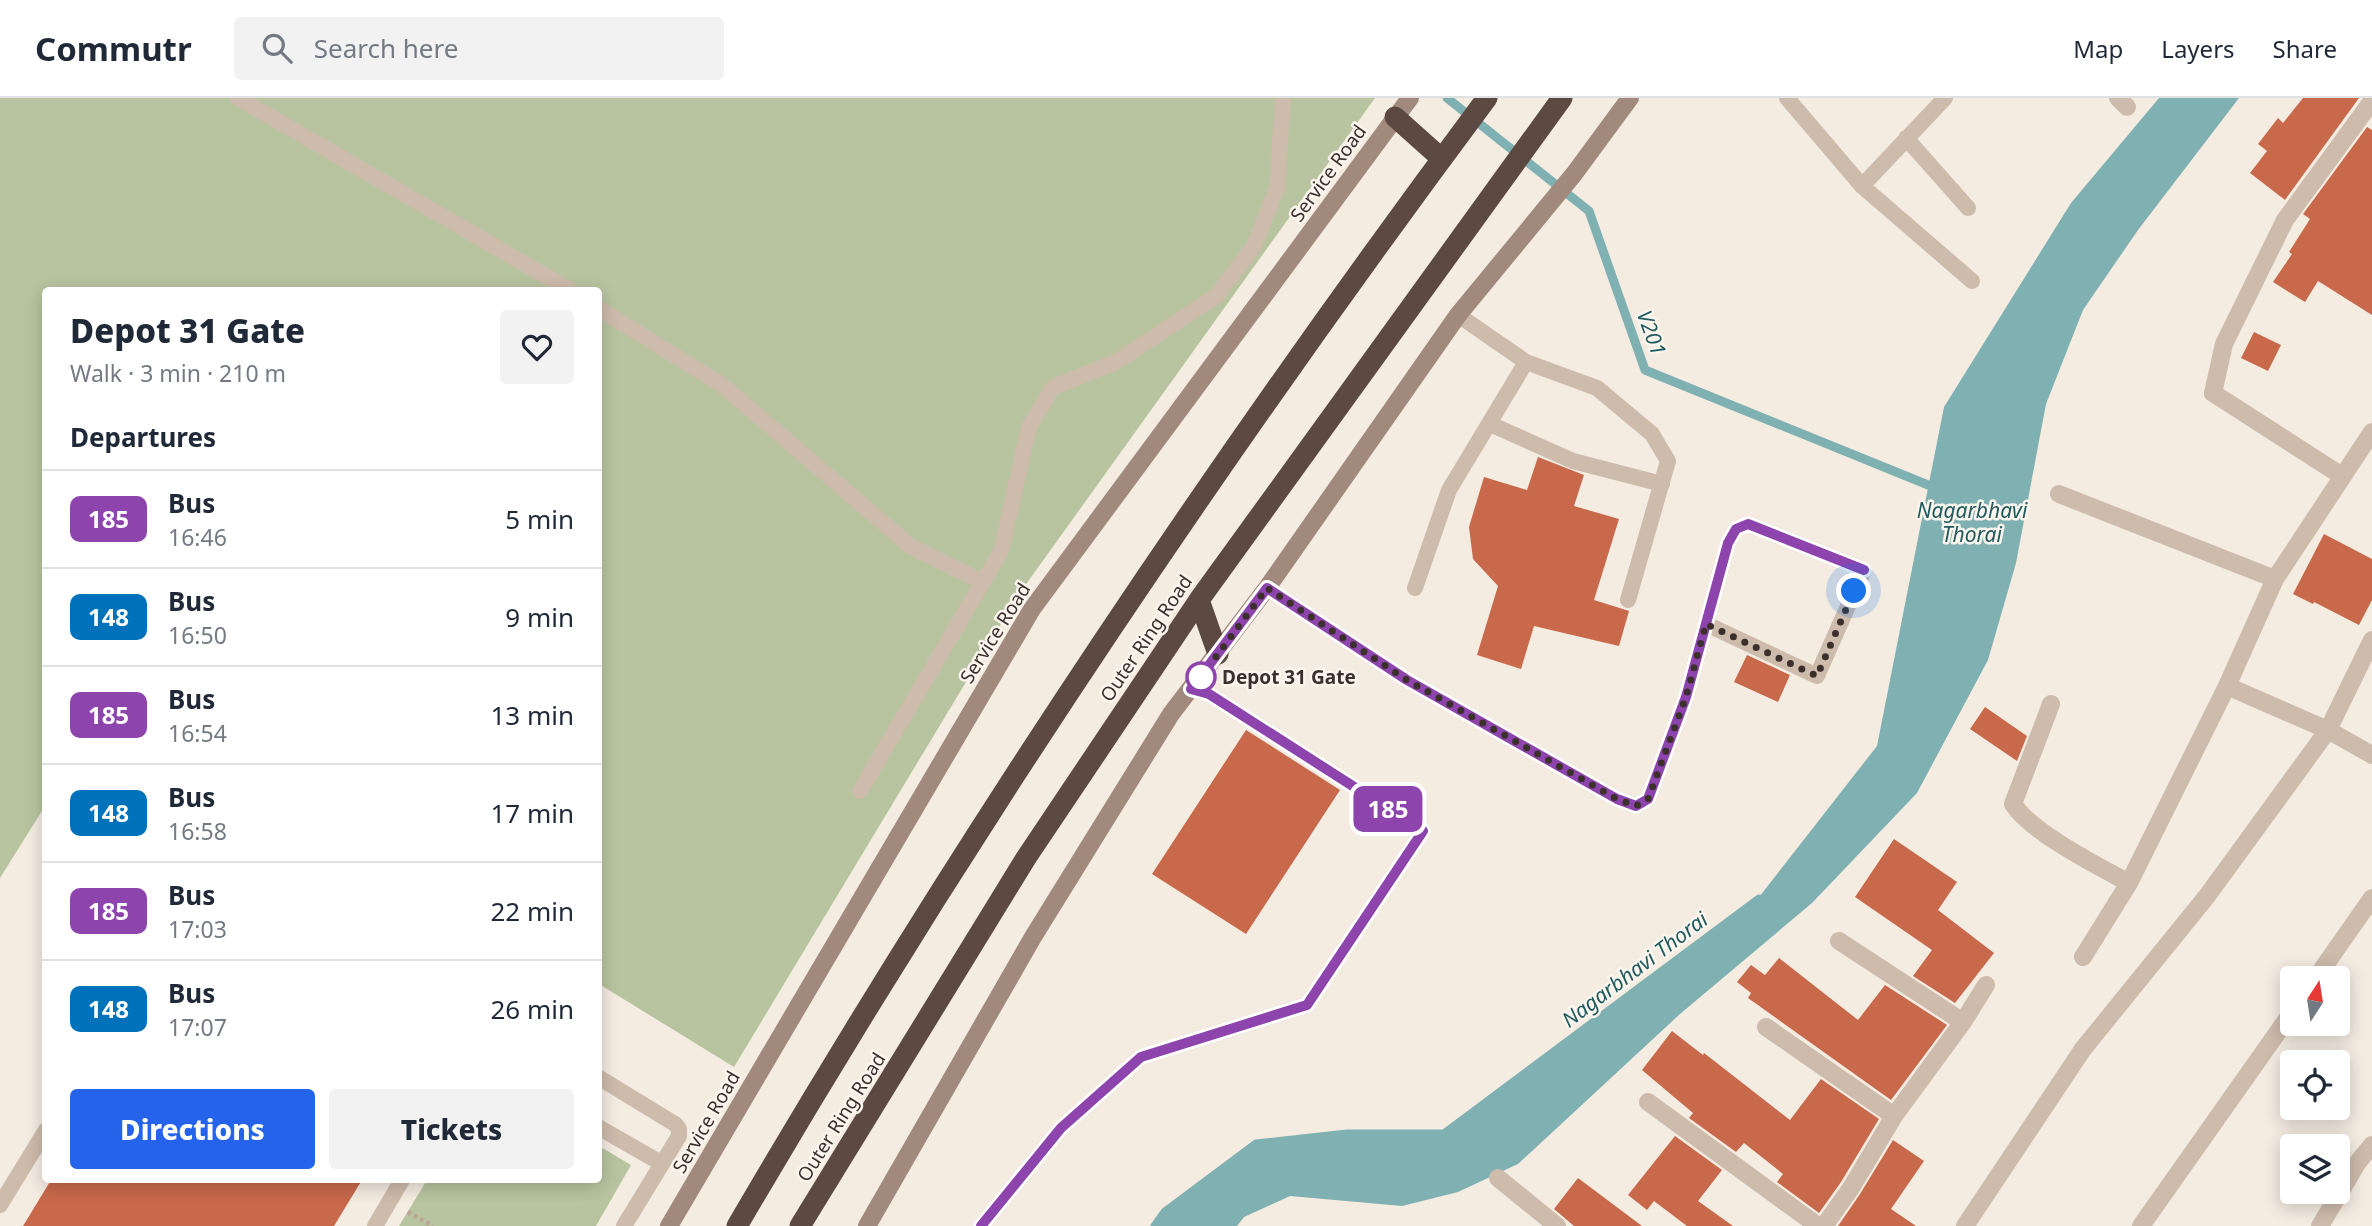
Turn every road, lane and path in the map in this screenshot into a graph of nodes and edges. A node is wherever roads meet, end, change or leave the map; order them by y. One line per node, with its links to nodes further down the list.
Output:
1 (238, 98): 16 (lane)
2 (1283, 98): 26 (lane)
3 (1410, 98): 10 (street, Service Road)
4 (1562, 98): 29 (highway, Outer Ring Road)
5 (1630, 98): 18 (street)
6 (1787, 98): 13 (lane)
7 (1945, 98): 11 (lane)
8 (1485, 100): 12 (highway, Outer Ring Road)
9 (2372, 101): 22 (street)
10 (1395, 117): 12 (highway); 62 (street, Service Road)
11 (1906, 138): 13 (lane); 14 (lane)
12 (1442, 159): 63 (highway, Outer Ring Road)
13 (1862, 186): 15 (lane)
14 (1968, 208)
15 (1972, 281)
16 (565, 287)
17 (602, 310): 26 (lane)
18 (1458, 315): 19 (lane); 27 (street)
19 (1526, 362): 20 (lane); 23 (lane)
20 (1490, 424): 23 (lane); 28 (lane)
21 (2372, 432): 22 (street)
22 (2342, 476): 25 (street)
23 (1662, 484): 30 (lane)
24 (2059, 494): 25 (street)
25 (2275, 579): 34 (street)
26 (983, 582): 39 (lane)
27 (1267, 588): 31 (lane); 33 (street)
28 (1415, 588)
29 (1199, 600): 33 (highway); 64 (highway, Outer Ring Road)
30 (1628, 600)
31 (1706, 624): 31 (lane)
32 (2372, 640): 37 (street)
33 (1218, 654): 35 (street)
34 (2227, 686): 37 (street); 40 (street)
35 (1191, 689): 65 (street); 66 (lane)
36 (2051, 705): 40 (street)
37 (2328, 730): 38 (street); 70 (street)
38 (2372, 755)
39 (860, 791)
40 (2129, 883): 43 (street)
41 (2372, 898): 44 (street)
42 (1839, 941): 46 (street)
43 (2082, 957)
44 (2324, 966)
45 (1986, 985): 46 (street)
46 (1963, 1022): 51 (street)
47 (1766, 1027): 51 (street)
48 (2280, 1029): 71 (street)
49 (602, 1079): 55 (lane)
50 (1648, 1102): 68 (street)
51 (1894, 1116): 69 (street)
52 (602, 1129): 55 (lane)
53 (42, 1137): 59 (lane)
54 (2372, 1145): 56 (street)
55 (661, 1163): 61 (lane)
56 (2365, 1167): 72 (street)
57 (1498, 1178): 67 (street)
58 (400, 1183): 60 (lane)
59 (0, 1205)
60 (375, 1226)
61 (624, 1226)
62 (669, 1226)
63 (737, 1226)
64 (800, 1226)
65 (867, 1226)
66 (981, 1226)
67 (1557, 1226)
68 (1818, 1226)
69 (1824, 1226)
70 (1965, 1226)
71 (2141, 1226)
72 (2320, 1226)

